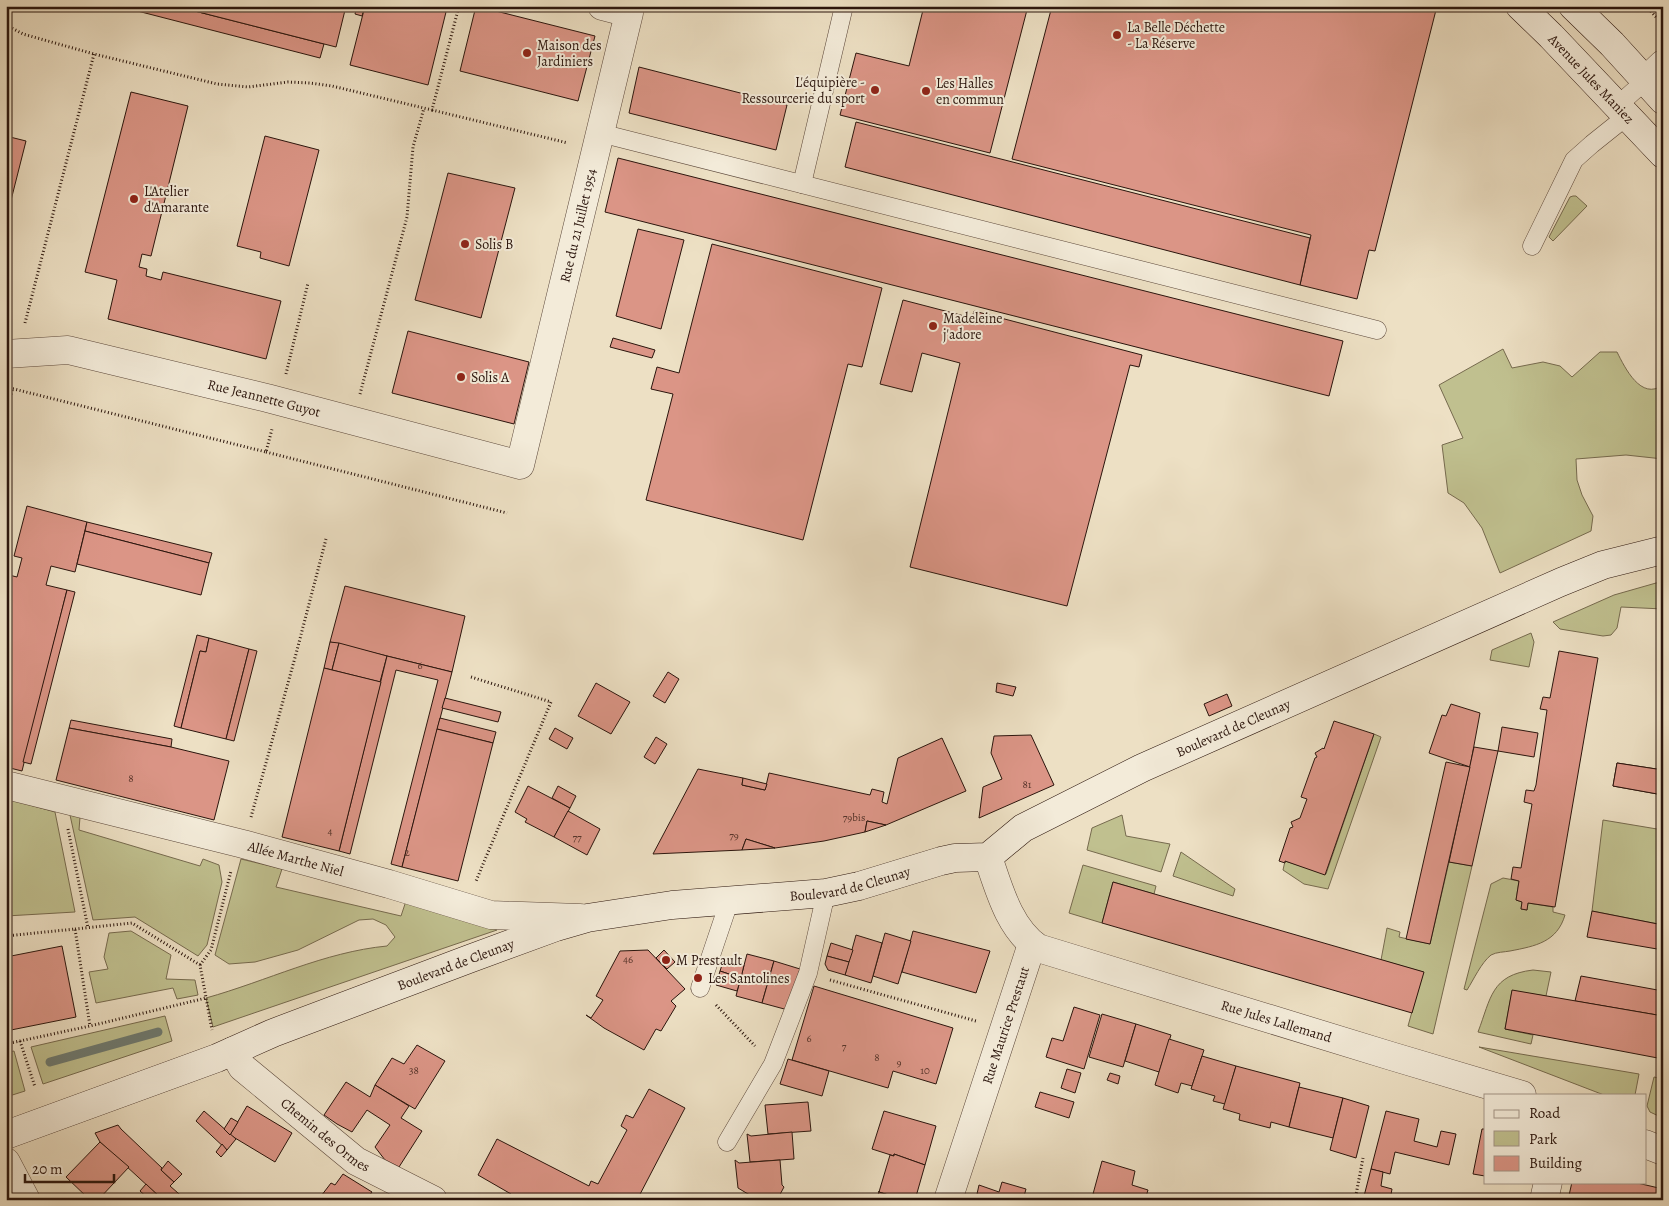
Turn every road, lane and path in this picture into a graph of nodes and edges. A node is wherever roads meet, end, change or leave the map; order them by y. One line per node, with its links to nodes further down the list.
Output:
1 (459, 6): 12 (path)
2 (602, 6): 14 (street, Rue du 21 Juillet 1954)
3 (844, 6): 16 (lane)
4 (1520, 6): 13 (street, Avenue Jules Maniez)
5 (1573, 6): 10 (street)
6 (1646, 6): 7 (path)
7 (1656, 17)
8 (6, 25): 9 (path)
9 (94, 54): 11 (path); 20 (path)
10 (1657, 82): 13 (lane)
11 (424, 108): 12 (path); 23 (path)
12 (432, 110): 14 (path)
13 (1622, 111): 15 (street, Avenue Jules Maniez); 17 (lane)
14 (598, 141): 16 (lane); 25 (street, Rue du 21 Juillet 1954)
15 (1663, 154)
16 (802, 184): 19 (lane)
17 (1532, 246)
18 (308, 282): 22 (path)
19 (1377, 330)
20 (12, 353): 22 (street, Rue Jeannette Guyot)
21 (6, 387): 24 (path)
22 (279, 401): 23 (street, Rue Jeannette Guyot); 24 (path)
23 (353, 421): 25 (street, Rue Jeannette Guyot)
24 (266, 452): 26 (path)
25 (520, 465)
26 (507, 513)
27 (326, 539): 32 (path)
28 (1663, 550): 34 (street, Boulevard de Cleunay)
29 (470, 677): 33 (path)
30 (6, 785): 31 (street, Allée Marthe Niel)
31 (62, 799): 32 (street, Allée Marthe Niel); 38 (path)
32 (240, 843): 37 (street, Allée Marthe Niel); 42 (path)
33 (488, 853)
34 (988, 857): 35 (street, Boulevard de Cleunay); 41 (street)
35 (826, 893): 36 (street, Boulevard de Cleunay); 43 (lane)
36 (729, 902): 37 (street, Boulevard de Cleunay); 44 (lane)
37 (586, 918): 49 (street, Boulevard de Cleunay)
38 (88, 928): 39 (path); 42 (path)
39 (75, 929): 40 (path); 46 (path)
40 (6, 936)
41 (1032, 944): 52 (street, Rue Jules Lallemand); 62 (street, Rue Maurice Prestaut)
42 (200, 965): 46 (path)
43 (808, 973): 45 (path); 50 (lane)
44 (700, 988): 50 (path)
45 (965, 1017)
46 (90, 1026): 47 (path)
47 (20, 1041): 48 (path); 51 (path)
48 (6, 1044)
49 (233, 1051): 53 (street, Boulevard de Cleunay); 61 (street, Chemin des Ormes)
50 (773, 1064): 54 (lane)
51 (35, 1087)
52 (1519, 1094)
53 (6, 1135)
54 (727, 1142)
55 (1646, 1144): 56 (street)
56 (1663, 1151)
57 (1363, 1158): 63 (path)
58 (6, 1162): 60 (street)
59 (1548, 1184): 64 (street)
60 (26, 1200)
61 (433, 1200)
62 (948, 1200)
63 (1355, 1200)
64 (1544, 1200)

